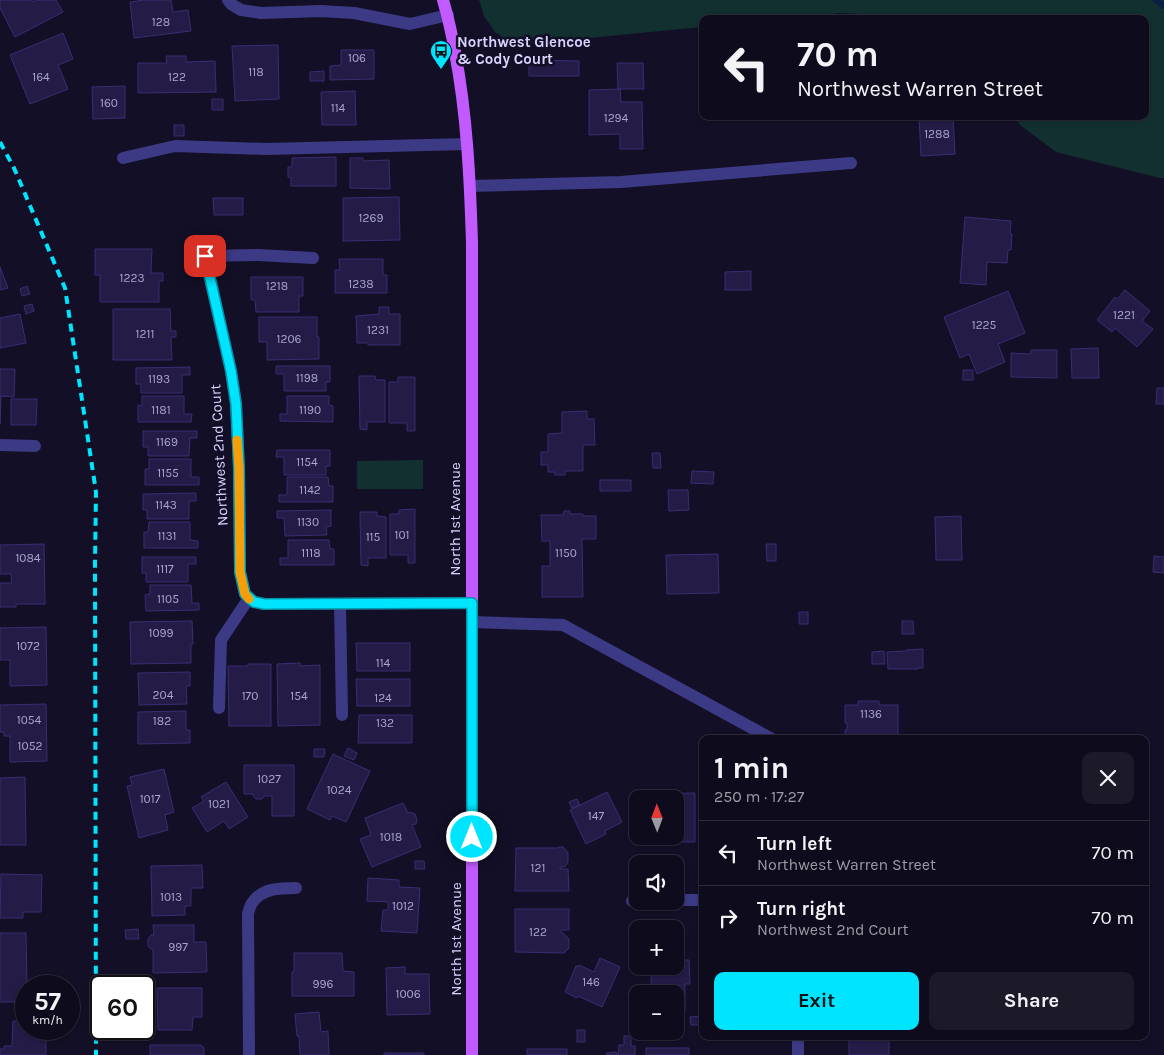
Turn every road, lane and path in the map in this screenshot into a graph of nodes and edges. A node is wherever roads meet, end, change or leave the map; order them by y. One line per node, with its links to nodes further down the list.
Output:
1 (228, 0): 3 (street)
2 (443, 0): 3 (main road, North 1st Avenue)
3 (448, 16): 4 (main road, North 1st Avenue)
4 (467, 144): 5 (street); 7 (main road, North 1st Avenue)
5 (123, 158)
6 (851, 163): 7 (street)
7 (470, 186): 12 (main road, North 1st Avenue)
8 (313, 258): 11 (street, Northwest 2nd Court)
9 (0, 445): 10 (street)
10 (35, 446)
11 (247, 596): 13 (street); 15 (street)
12 (472, 603): 13 (street); 14 (main road, North 1st Avenue)
13 (340, 604): 16 (street)
14 (472, 622): 17 (street); 23 (main road, North 1st Avenue)
15 (219, 708)
16 (342, 716)
17 (765, 735)
18 (296, 888): 22 (street)
19 (684, 900): 20 (street)
20 (699, 900)
21 (798, 1040): 24 (street)
22 (249, 1055)
23 (472, 1055)
24 (798, 1055)

